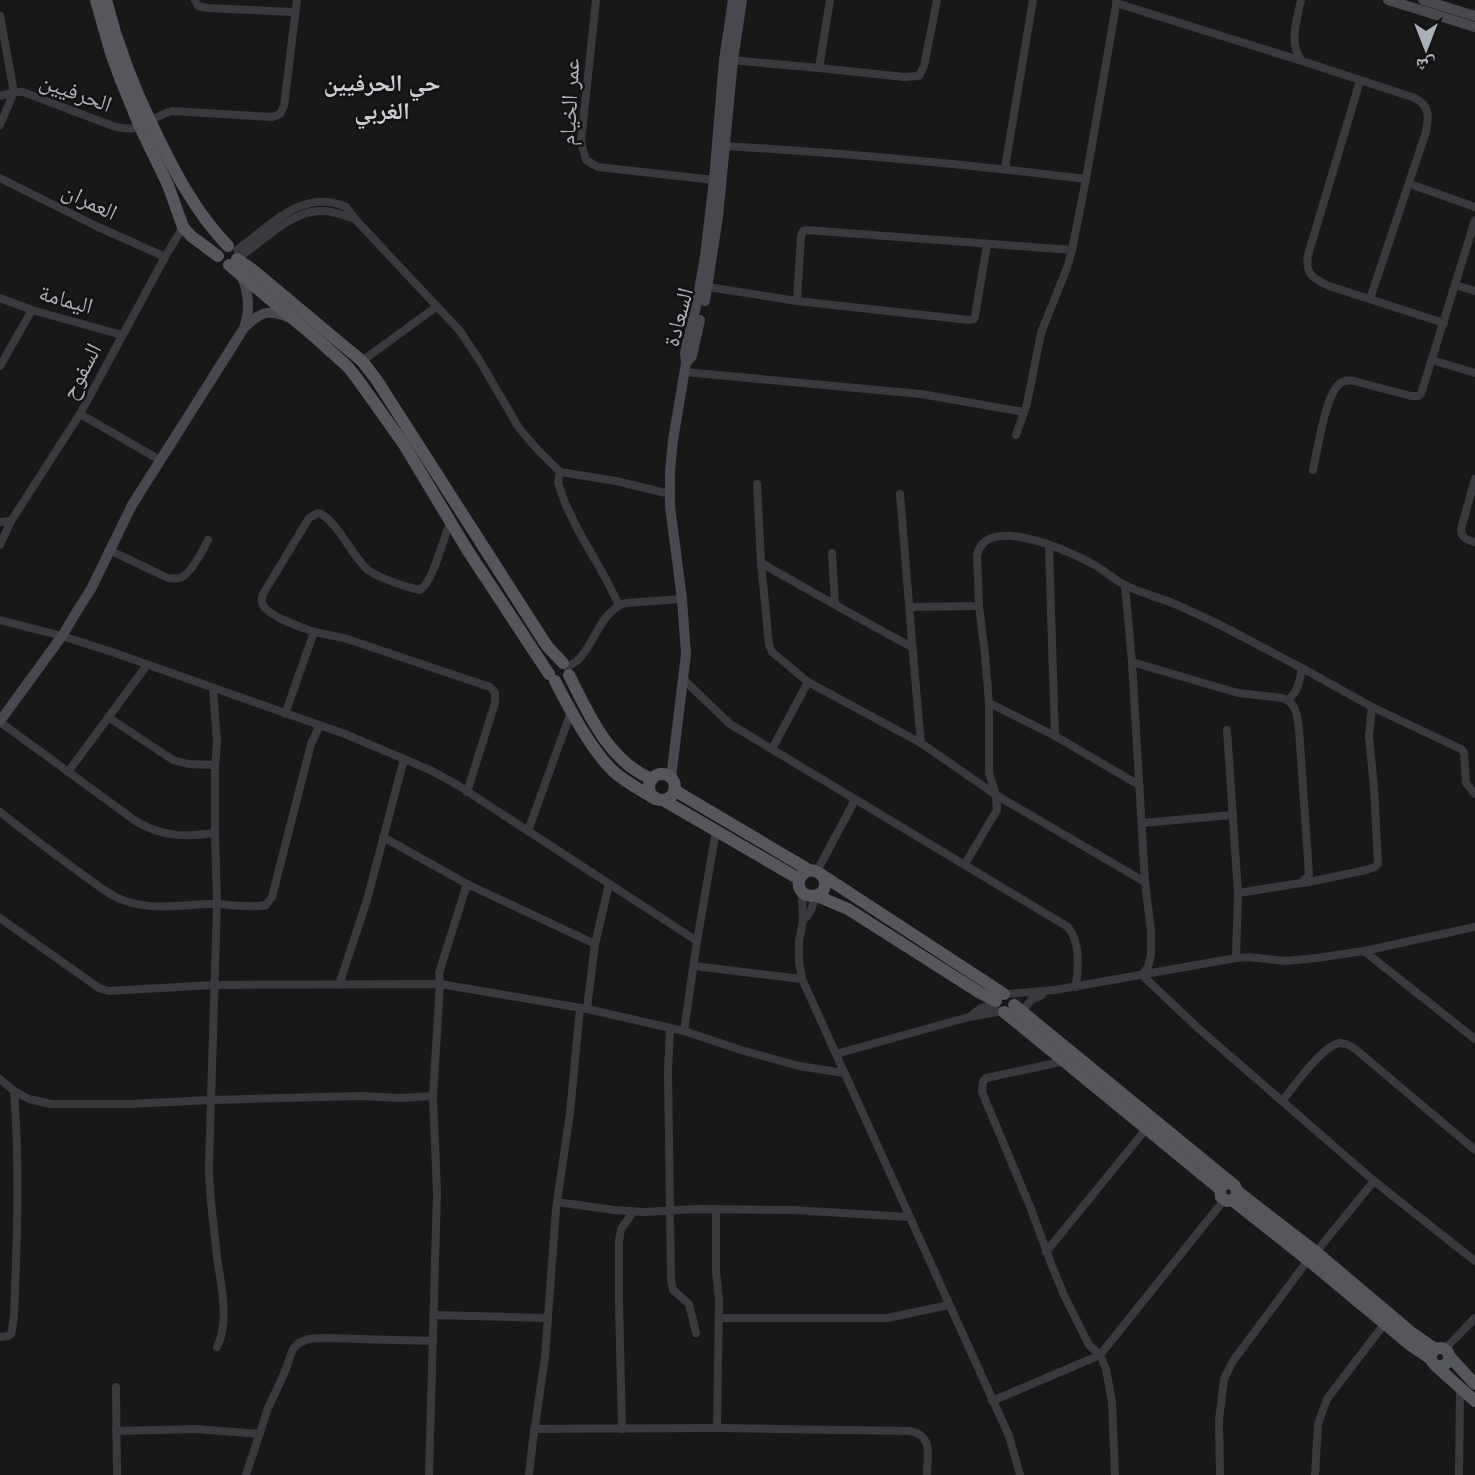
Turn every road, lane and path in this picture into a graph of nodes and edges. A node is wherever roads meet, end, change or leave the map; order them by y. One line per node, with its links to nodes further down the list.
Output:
1 (96, 0): 25 (main road)
2 (106, 0): 25 (main road)
3 (195, 0): 15 (street)
4 (297, 0): 15 (street)
5 (596, 0): 31 (street, عمر الخيام)
6 (733, 0): 19 (street, السعادة)
7 (741, 0): 19 (street, السعادة)
8 (830, 0): 21 (street)
9 (937, 0): 21 (street)
10 (1033, 0): 28 (street)
11 (1301, 0): 20 (street)
12 (1388, 0): 18 (street)
13 (1423, 0): 17 (street)
14 (1116, 1): 20 (street); 30 (street)
15 (295, 12): 25 (street)
16 (0, 16): 23 (street)
17 (1475, 16)
18 (1475, 27)
19 (728, 60): 21 (street); 27 (street, السعادة); 31 (street, السعادة)
20 (1302, 61): 22 (street)
21 (819, 68)
22 (1360, 80): 32 (street); 46 (street)
23 (14, 92): 24 (street, الحرفيين); 25 (street, الحرفيين); 26 (street)
24 (0, 96)
25 (145, 124): 35 (main road); 36 (main road)
26 (0, 125)
27 (725, 146): 28 (street); 43 (street, السعادة)
28 (1004, 168): 30 (street)
29 (0, 177): 40 (street, العمران)
30 (1086, 179): 38 (street)
31 (714, 180): 57 (street, السعادة)
32 (1410, 184): 33 (street); 46 (street)
33 (1475, 207)
34 (1475, 220): 42 (street)
35 (207, 221): 36 (main road); 36 (main road); 39 (main road)
36 (187, 231): 39 (main road); 40 (street, السفوح)
37 (987, 245): 38 (street); 47 (street); 47 (street)
38 (1072, 250): 59 (street)
39 (234, 256): 41 (main road); 48 (street); 55 (main road)
40 (165, 257): 53 (street, السفوح)
41 (243, 279): 50 (main road); 52 (street)
42 (1456, 285): 44 (street); 51 (street)
43 (708, 287): 47 (street); 57 (street, السعادة)
44 (1475, 291)
45 (0, 298): 49 (street, اليمامة)
46 (1370, 299): 51 (street)
47 (797, 301)
48 (436, 307): 55 (street); 64 (street)
49 (32, 310): 53 (street, اليمامة); 56 (street)
50 (293, 320): 52 (street); 71 (main road)
51 (1444, 323): 54 (street)
52 (244, 328): 62 (street)
53 (122, 335): 60 (street, السفوح)
54 (1432, 360): 58 (street); 63 (street)
55 (362, 361): 91 (main road)
56 (0, 366)
57 (686, 368): 59 (street); 67 (street)
58 (1475, 373)
59 (1024, 412): 61 (street)
60 (80, 414): 62 (street); 69 (street, السفوح)
61 (1016, 435)
62 (160, 460): 76 (street)
63 (1313, 470)
64 (560, 472): 67 (street); 82 (street)
65 (1475, 479): 73 (street)
66 (757, 484): 78 (street)
67 (670, 494): 80 (street)
68 (900, 494): 83 (street)
69 (11, 521): 70 (street); 74 (street, السفوح)
70 (0, 522)
71 (450, 523): 86 (street); 93 (main road)
72 (208, 540): 76 (street)
73 (1475, 542)
74 (0, 545)
75 (1049, 546): 79 (street); 84 (street); 106 (street)
76 (110, 550): 87 (street)
77 (832, 554): 81 (street)
78 (761, 563): 81 (street); 95 (street)
79 (1125, 585): 89 (street); 92 (street)
80 (682, 599): 82 (street); 94 (street)
81 (835, 604): 88 (street)
82 (618, 605): 91 (street)
83 (910, 607): 84 (street); 88 (street)
84 (979, 607): 98 (street)
85 (0, 620): 87 (street)
86 (314, 632): 101 (street); 114 (street)
87 (62, 636): 90 (street); 103 (street)
88 (912, 647): 107 (street)
89 (1132, 662): 97 (street); 113 (street)
90 (147, 665): 96 (street); 102 (street)
91 (567, 668): 93 (main road); 112 (main road)
92 (1302, 668): 97 (street); 99 (street)
93 (552, 678): 100 (main road)
94 (683, 679): 108 (street); 112 (street)
95 (808, 682): 107 (street); 108 (street)
96 (213, 689): 101 (street); 110 (street)
97 (1288, 700): 129 (street)
98 (989, 703): 106 (street); 116 (street)
99 (1372, 707): 115 (street); 129 (street)
100 (571, 712): 117 (main road); 122 (street)
101 (285, 714): 104 (street)
102 (108, 717): 110 (street); 111 (street)
103 (0, 722): 111 (street)
104 (320, 725): 109 (street); 134 (street)
105 (1227, 730): 120 (street)
106 (1055, 736): 113 (street)
107 (921, 743): 116 (street)
108 (772, 749): 118 (street)
109 (404, 759): 114 (street); 125 (street)
110 (215, 765): 124 (street)
111 (68, 772): 124 (street)
112 (665, 780): 117 (main road); 117 (main road); 127 (main road)
113 (1139, 785): 121 (street)
114 (467, 792): 122 (street)
115 (1475, 794)
116 (996, 795): 126 (street); 128 (street)
117 (659, 799): 123 (main road)
118 (855, 800): 126 (street); 127 (street)
119 (0, 812): 134 (street)
120 (1233, 815): 121 (street); 132 (street)
121 (1142, 823): 128 (street)
122 (527, 831): 131 (street)
123 (716, 831): 127 (main road); 137 (street)
124 (215, 833): 134 (street)
125 (383, 837): 130 (street); 146 (street)
126 (965, 864): 147 (street)
127 (812, 874): 133 (main road); 133 (main road); 149 (main road)
128 (1145, 882): 142 (street)
129 (1301, 883): 132 (street)
130 (467, 884): 138 (street); 144 (street)
131 (609, 884): 137 (street); 138 (street)
132 (1238, 893): 140 (street)
133 (811, 895): 143 (street); 149 (main road)
134 (216, 904): 145 (street)
135 (0, 918): 145 (street)
136 (1475, 927): 139 (street)
137 (697, 942): 141 (street)
138 (595, 944): 150 (street)
139 (1364, 951): 140 (street); 153 (street)
140 (1236, 958): 142 (street)
141 (694, 966): 143 (street); 152 (street)
142 (1142, 975): 147 (street); 161 (street)
143 (802, 979): 154 (street)
144 (440, 984): 146 (street); 150 (street); 159 (street)
145 (214, 985): 146 (street); 160 (street)
146 (339, 985)
147 (1076, 987): 148 (street)
148 (1055, 990): 149 (street); 149 (street)
149 (1006, 1004): 154 (street); 155 (main road); 165 (main road)
150 (584, 1008): 151 (street); 166 (street)
151 (670, 1028): 152 (street); 168 (street)
152 (684, 1031): 156 (street)
153 (1475, 1039)
154 (836, 1054): 156 (street)
155 (1065, 1061): 162 (main road); 171 (street)
156 (844, 1073): 170 (street)
157 (0, 1079): 158 (street)
158 (14, 1091): 160 (street); 181 (street)
159 (432, 1096): 160 (street); 175 (street)
160 (211, 1100): 183 (street)
161 (1283, 1100): 163 (street); 164 (street)
162 (1146, 1129): 165 (main road); 171 (street)
163 (1475, 1150)
164 (1374, 1181): 172 (street); 173 (street)
165 (1229, 1192): 172 (main road); 184 (street)
166 (557, 1202): 169 (street); 176 (street)
167 (716, 1209): 168 (street); 170 (street); 177 (street)
168 (670, 1211): 169 (street); 180 (street)
169 (633, 1212): 193 (street)
170 (909, 1217): 174 (street)
171 (1046, 1252): 184 (street)
172 (1312, 1256): 179 (main road); 185 (main road); 203 (street)
173 (1475, 1261)
174 (949, 1305): 177 (street); 189 (street)
175 (434, 1315): 176 (street); 182 (street)
176 (548, 1318): 192 (street)
177 (719, 1318): 191 (street)
178 (1475, 1318): 185 (street)
179 (1385, 1323): 185 (main road); 204 (street)
180 (696, 1333)
181 (0, 1337)
182 (433, 1341): 195 (street); 198 (street)
183 (217, 1347)
184 (1100, 1355): 189 (street); 202 (street)
185 (1439, 1356): 186 (main road); 188 (main road)
186 (1475, 1384)
187 (116, 1387): 194 (street)
188 (1460, 1389): 190 (main road); 205 (street)
189 (992, 1401): 201 (street)
190 (1475, 1401)
191 (717, 1428): 193 (street); 200 (street)
192 (534, 1429): 193 (street); 199 (street)
193 (622, 1429)
194 (116, 1431): 195 (street); 196 (street)
195 (260, 1434): 197 (street)
196 (117, 1475)
197 (246, 1475)
198 (429, 1475)
199 (529, 1475)
200 (927, 1475)
201 (1020, 1475)
202 (1115, 1475)
203 (1220, 1475)
204 (1315, 1475)
205 (1459, 1475)

